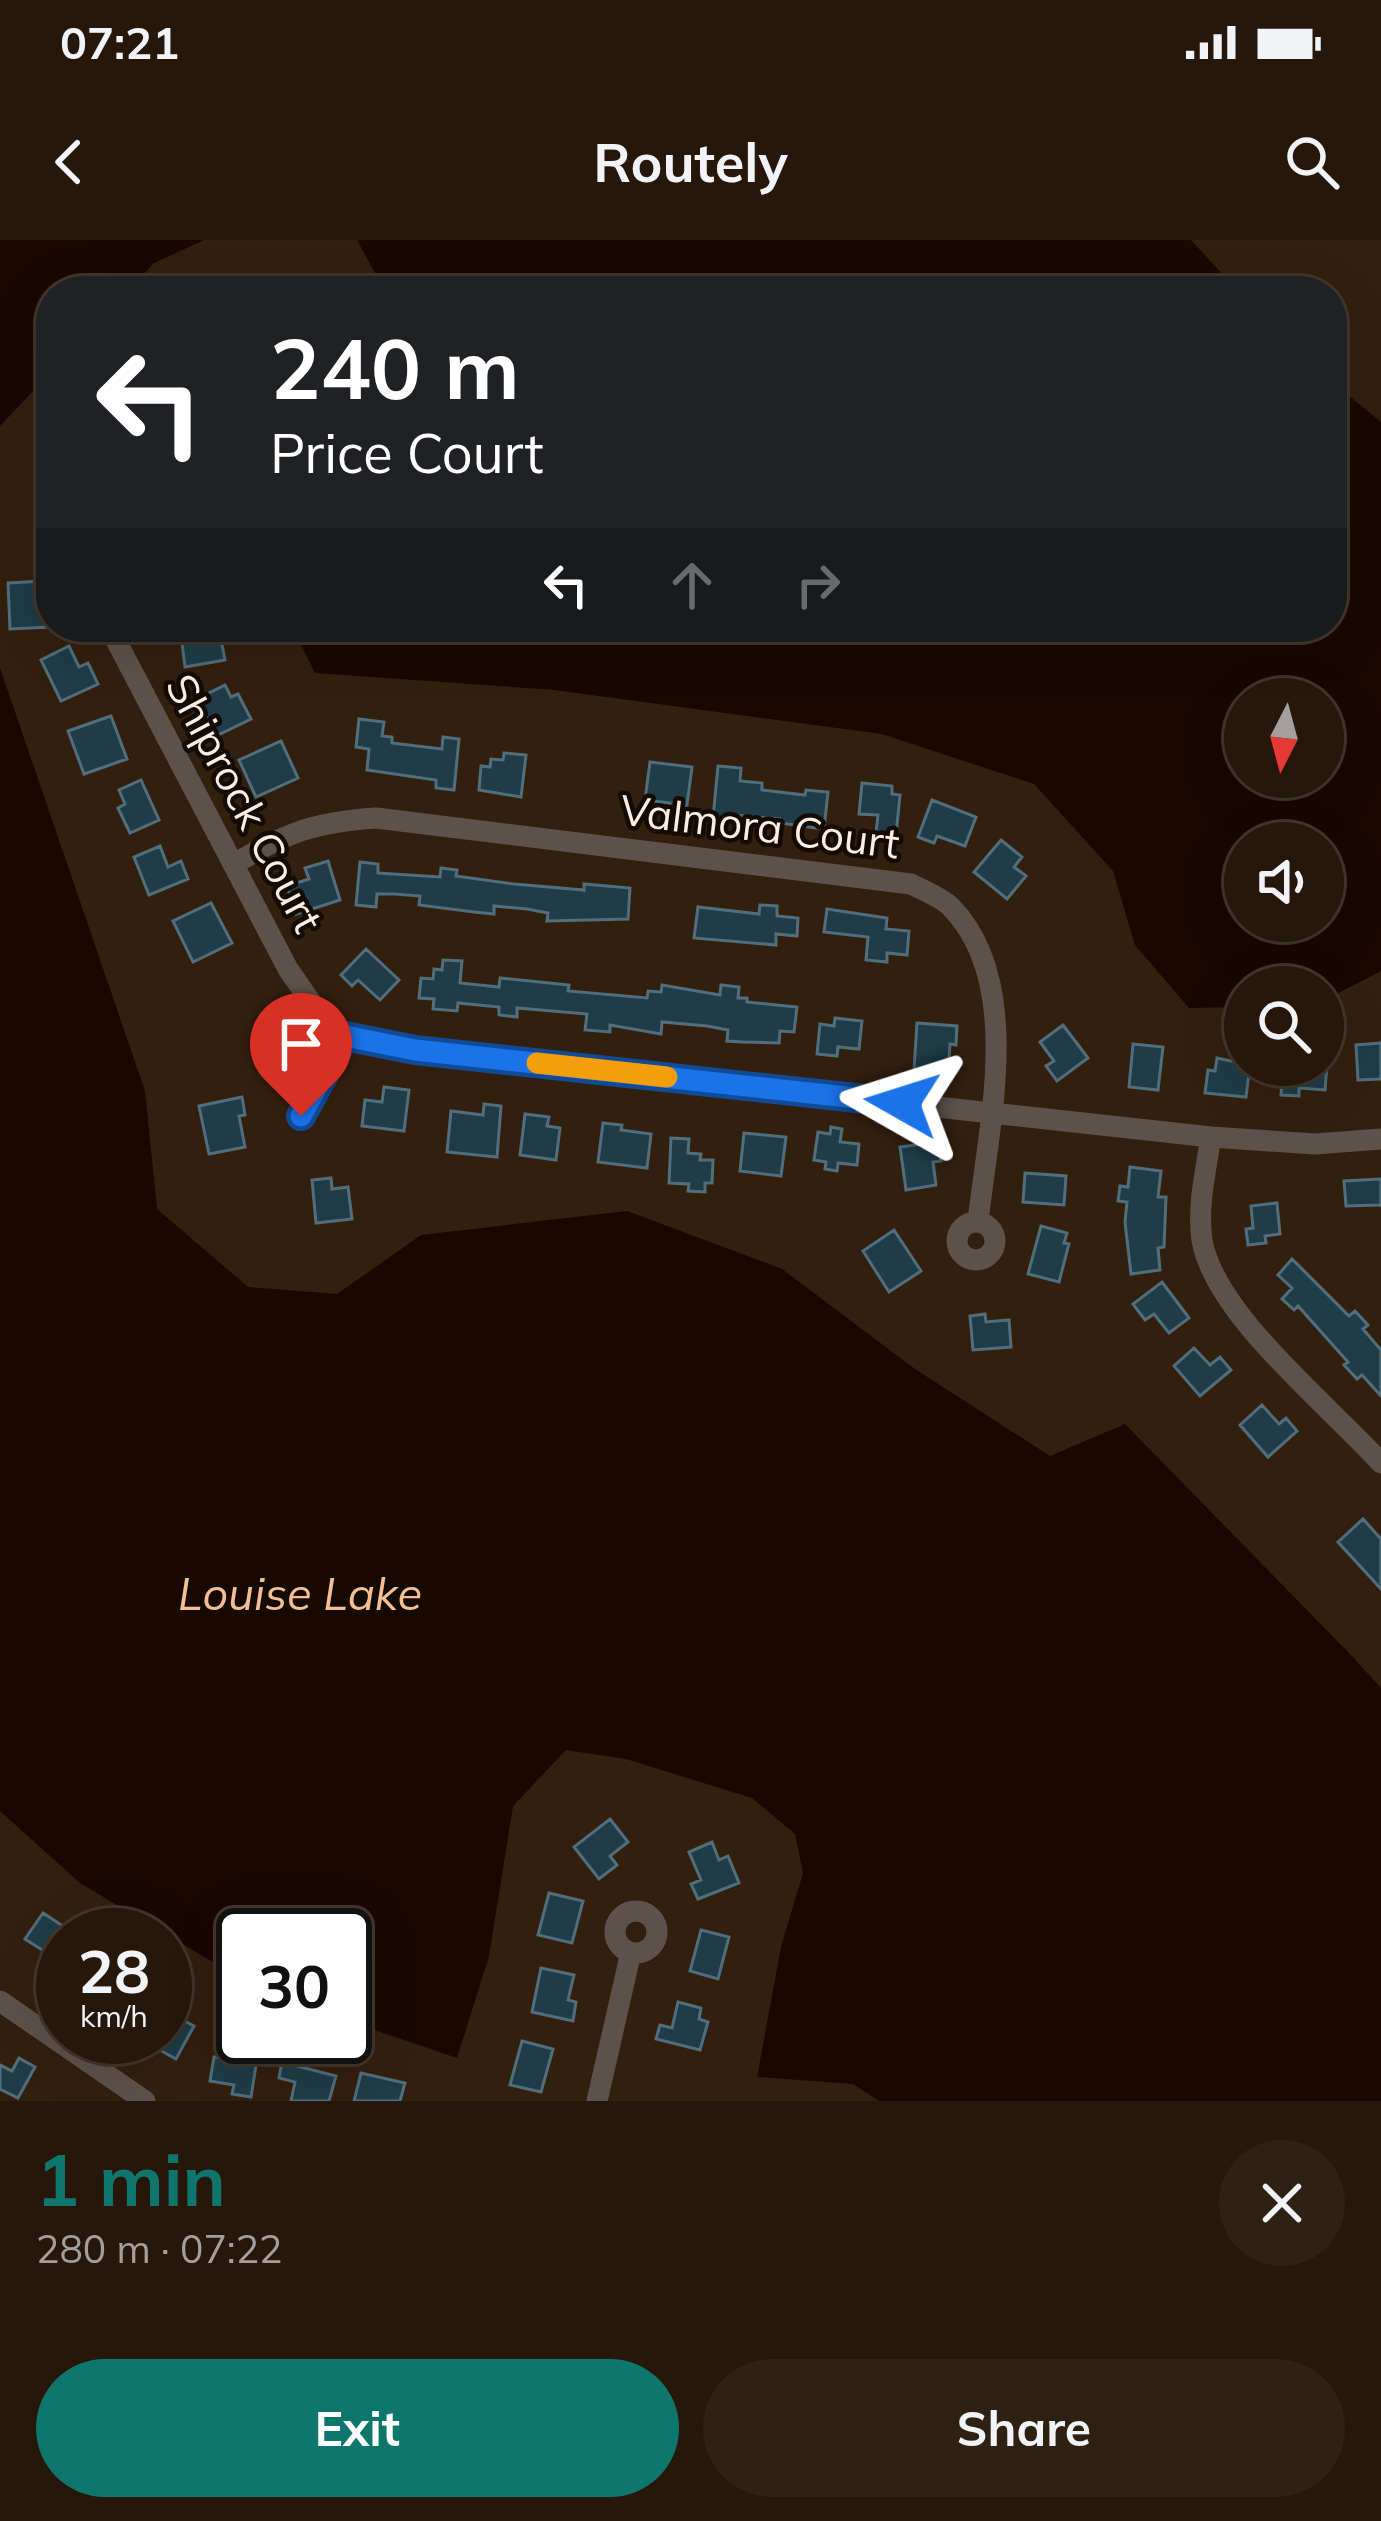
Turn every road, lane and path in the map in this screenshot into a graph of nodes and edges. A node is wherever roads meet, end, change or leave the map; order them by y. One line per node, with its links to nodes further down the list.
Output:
1 (117, 642): 2 (street, Shiprock Court)
2 (236, 863): 3 (street, Shiprock Court); 4 (street, Valmora Court)
3 (345, 1036): 4 (street); 5 (street)
4 (990, 1112): 6 (street); 8 (street, Valmora Court)
5 (301, 1116)
6 (1211, 1137): 7 (street); 9 (street)
7 (1381, 1139)
8 (978, 1222)
9 (1378, 1455)
10 (631, 1952): 13 (street)
11 (0, 2001): 12 (street)
12 (145, 2101)
13 (597, 2101)

